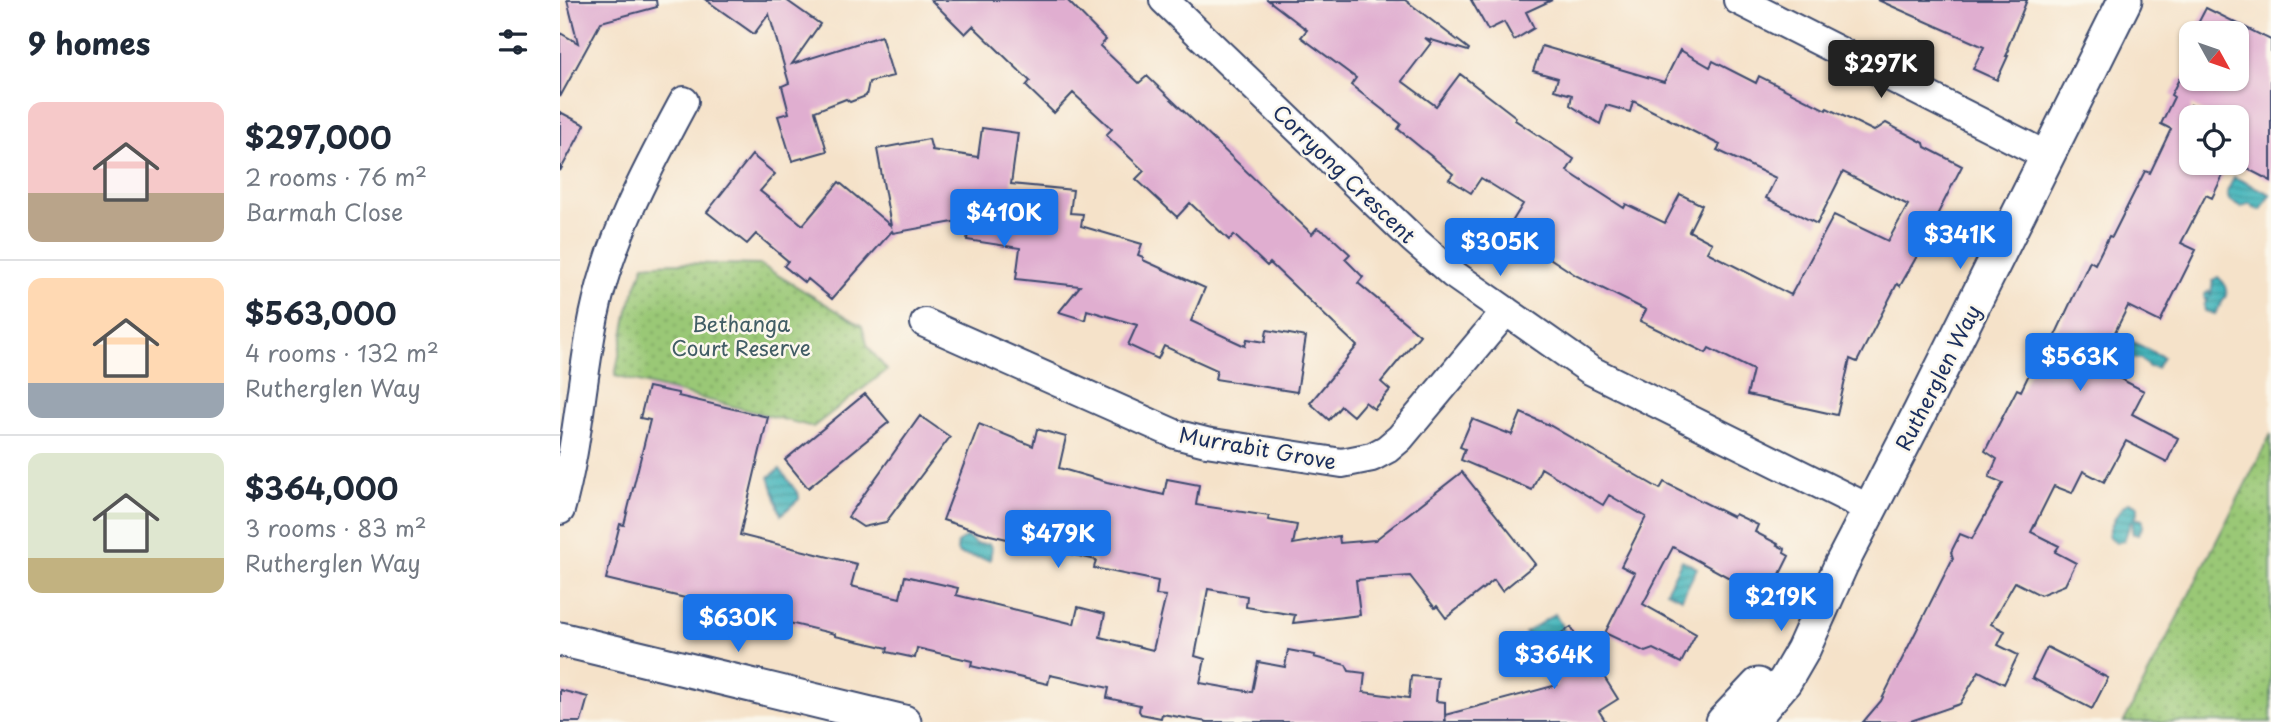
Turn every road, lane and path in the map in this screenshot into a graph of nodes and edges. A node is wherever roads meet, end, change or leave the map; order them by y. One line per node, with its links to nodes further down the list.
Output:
1 (1164, 0): 6 (street, Corryong Crescent)
2 (1738, 0): 5 (street)
3 (2125, 0): 5 (street, Rutherglen Way)
4 (684, 101): 9 (street)
5 (2046, 156): 8 (street, Rutherglen Way)
6 (1506, 312): 7 (street, Murrabit Grove); 8 (street, Corryong Crescent)
7 (925, 323)
8 (1870, 509): 10 (street, Rutherglen Way)
9 (560, 510)
10 (1841, 565): 13 (street, Rutherglen Way); 14 (street, Rutherglen Way)
11 (560, 639): 12 (street)
12 (904, 722)
13 (1723, 722)
14 (1750, 722)

